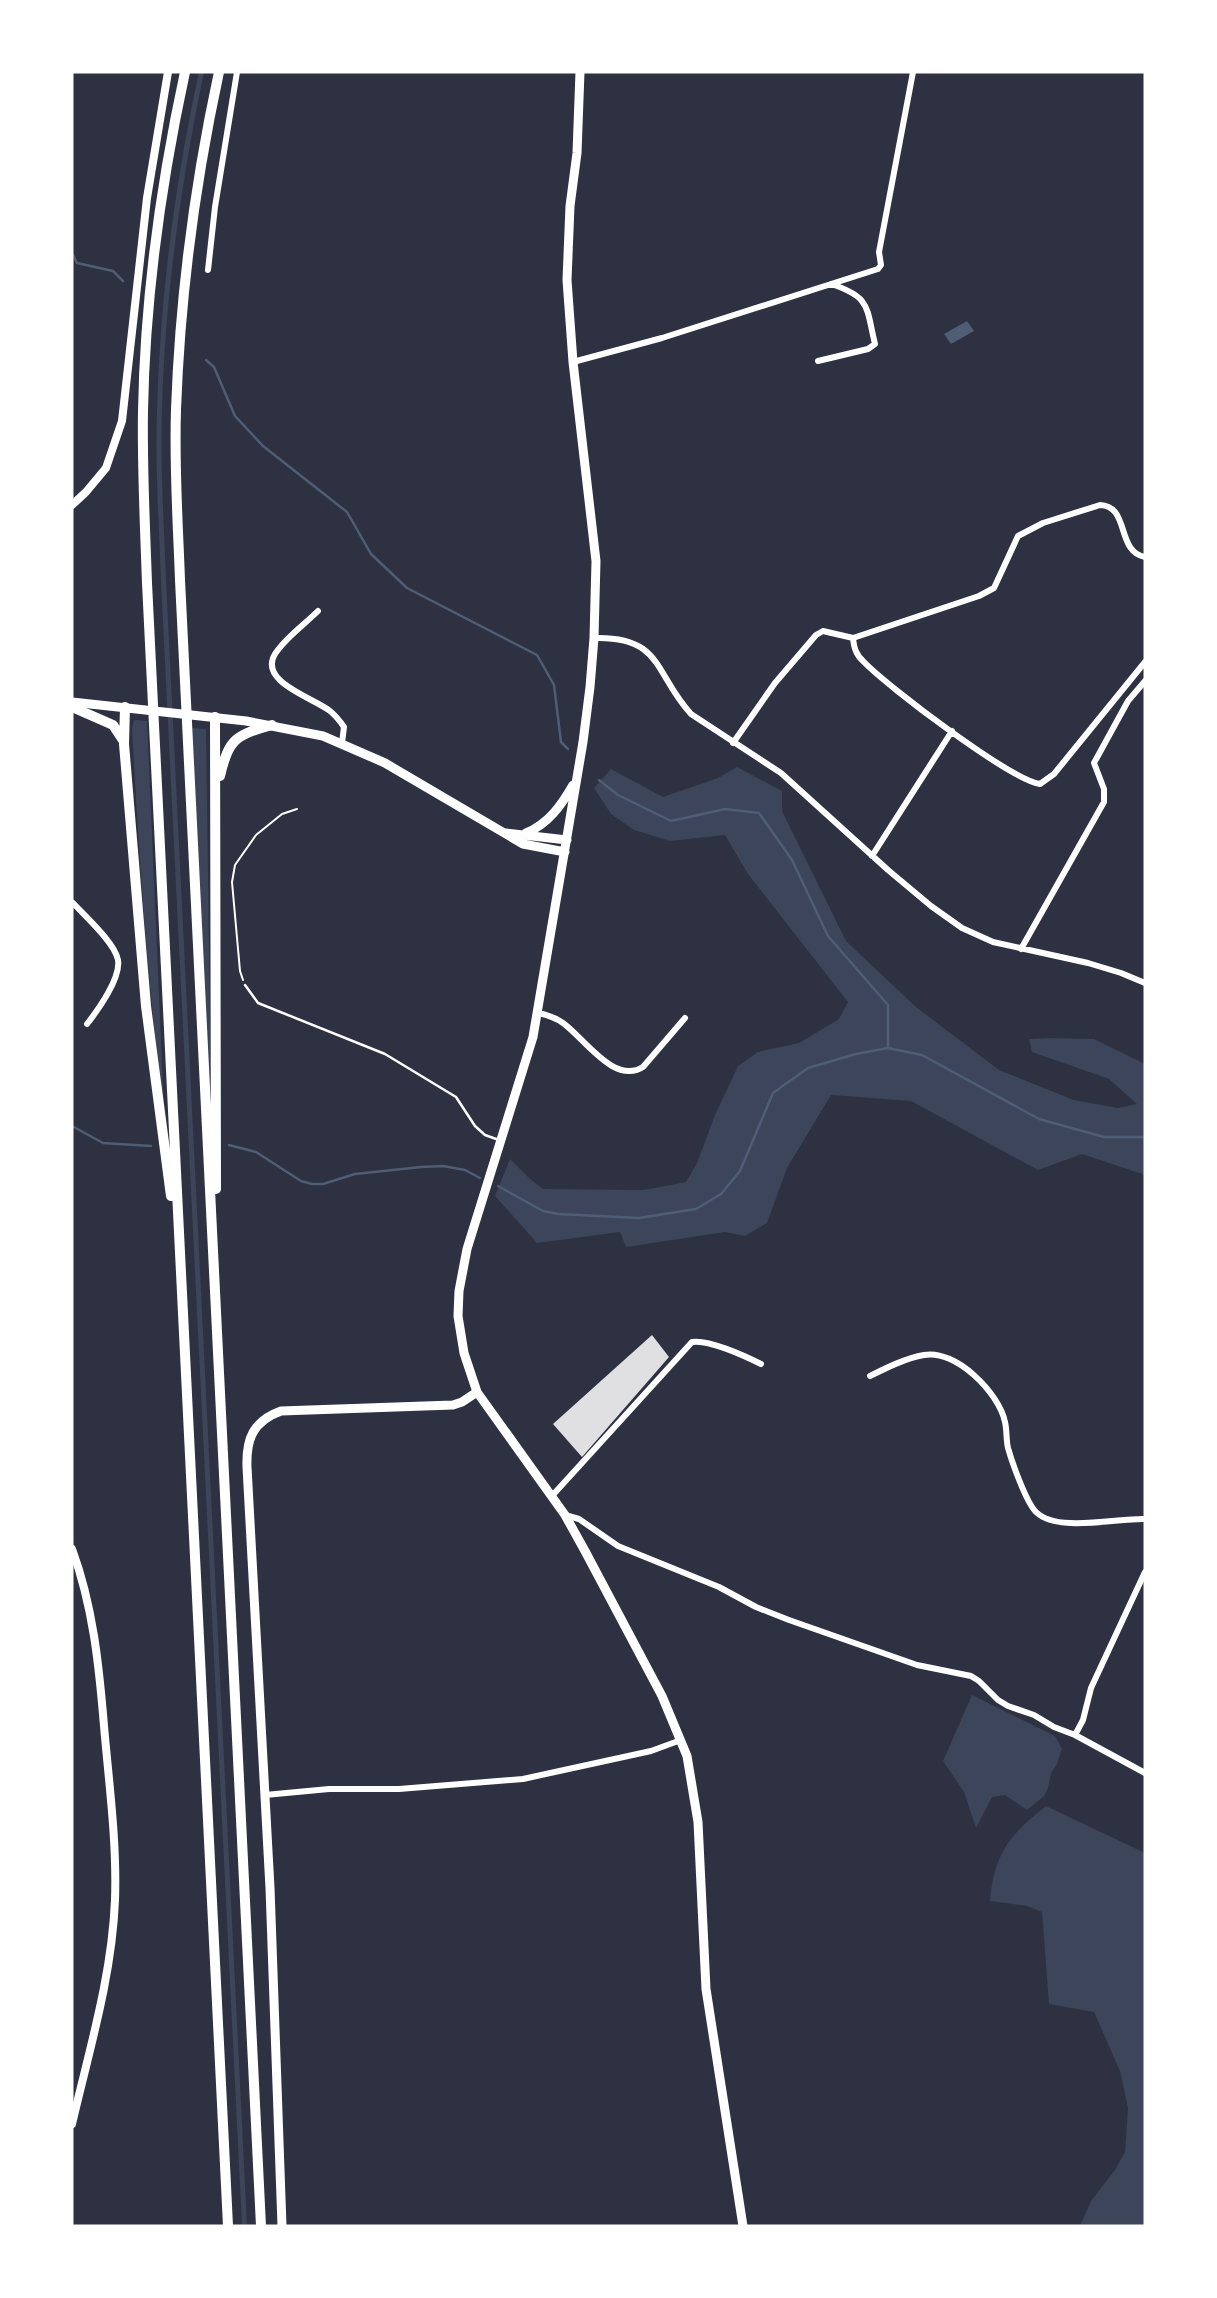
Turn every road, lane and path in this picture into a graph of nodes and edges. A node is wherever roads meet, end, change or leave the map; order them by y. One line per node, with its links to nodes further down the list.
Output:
1 (168, 72): 16 (street)
2 (185, 72): 13 (highway)
3 (219, 72): 11 (highway)
4 (237, 72): 7 (street)
5 (580, 72): 9 (main road)
6 (913, 72): 8 (street)
7 (208, 270)
8 (830, 284): 9 (street); 10 (street)
9 (573, 362): 22 (main road)
10 (818, 362)
11 (177, 374): 12 (highway); 17 (highway)
12 (181, 392)
13 (143, 413): 14 (highway); 20 (highway)
14 (138, 426)
15 (184, 496): 17 (highway)
16 (72, 505)
17 (178, 521): 51 (highway)
18 (1145, 556): 23 (street)
19 (139, 564): 20 (highway)
20 (147, 583): 50 (highway)
21 (318, 611): 31 (street)
22 (594, 638): 32 (street); 34 (main road)
23 (853, 638): 30 (street); 32 (street)
24 (1145, 662): 30 (street)
25 (1145, 681): 43 (street)
26 (72, 705): 27 (main road); 33 (highway)
27 (125, 707): 28 (main road); 33 (highway)
28 (215, 717): 29 (main road); 35 (highway)
29 (272, 725): 31 (main road); 35 (highway)
30 (952, 731): 41 (street)
31 (342, 743): 37 (main road)
32 (733, 743): 41 (street)
33 (124, 744): 50 (highway)
34 (577, 778): 38 (main road); 39 (main road)
35 (217, 792): 51 (highway)
36 (297, 810): 45 (path)
37 (503, 832): 38 (main road); 40 (main road)
38 (526, 833): 39 (main road)
39 (567, 839): 40 (main road)
40 (565, 852): 46 (main road)
41 (872, 856): 43 (street)
42 (72, 903): 48 (street)
43 (1021, 949): 44 (street)
44 (1145, 983)
45 (245, 985): 49 (lane)
46 (538, 1013): 47 (street); 49 (main road)
47 (685, 1018)
48 (87, 1024)
49 (502, 1141): 54 (main road)
50 (181, 1261): 65 (highway)
51 (213, 1262): 66 (highway)
52 (761, 1364): 55 (street)
53 (870, 1376): 57 (street)
54 (477, 1392): 55 (main road); 63 (main road)
55 (551, 1497): 56 (main road)
56 (565, 1515): 60 (street); 61 (main road)
57 (1145, 1519)
58 (72, 1549): 64 (street)
59 (1145, 1572): 60 (street)
60 (1075, 1735): 62 (street)
61 (681, 1740): 63 (street); 68 (main road)
62 (1145, 1773)
63 (265, 1795): 67 (main road)
64 (72, 2124)
65 (228, 2226)
66 (261, 2226)
67 (282, 2226)
68 (743, 2226)

